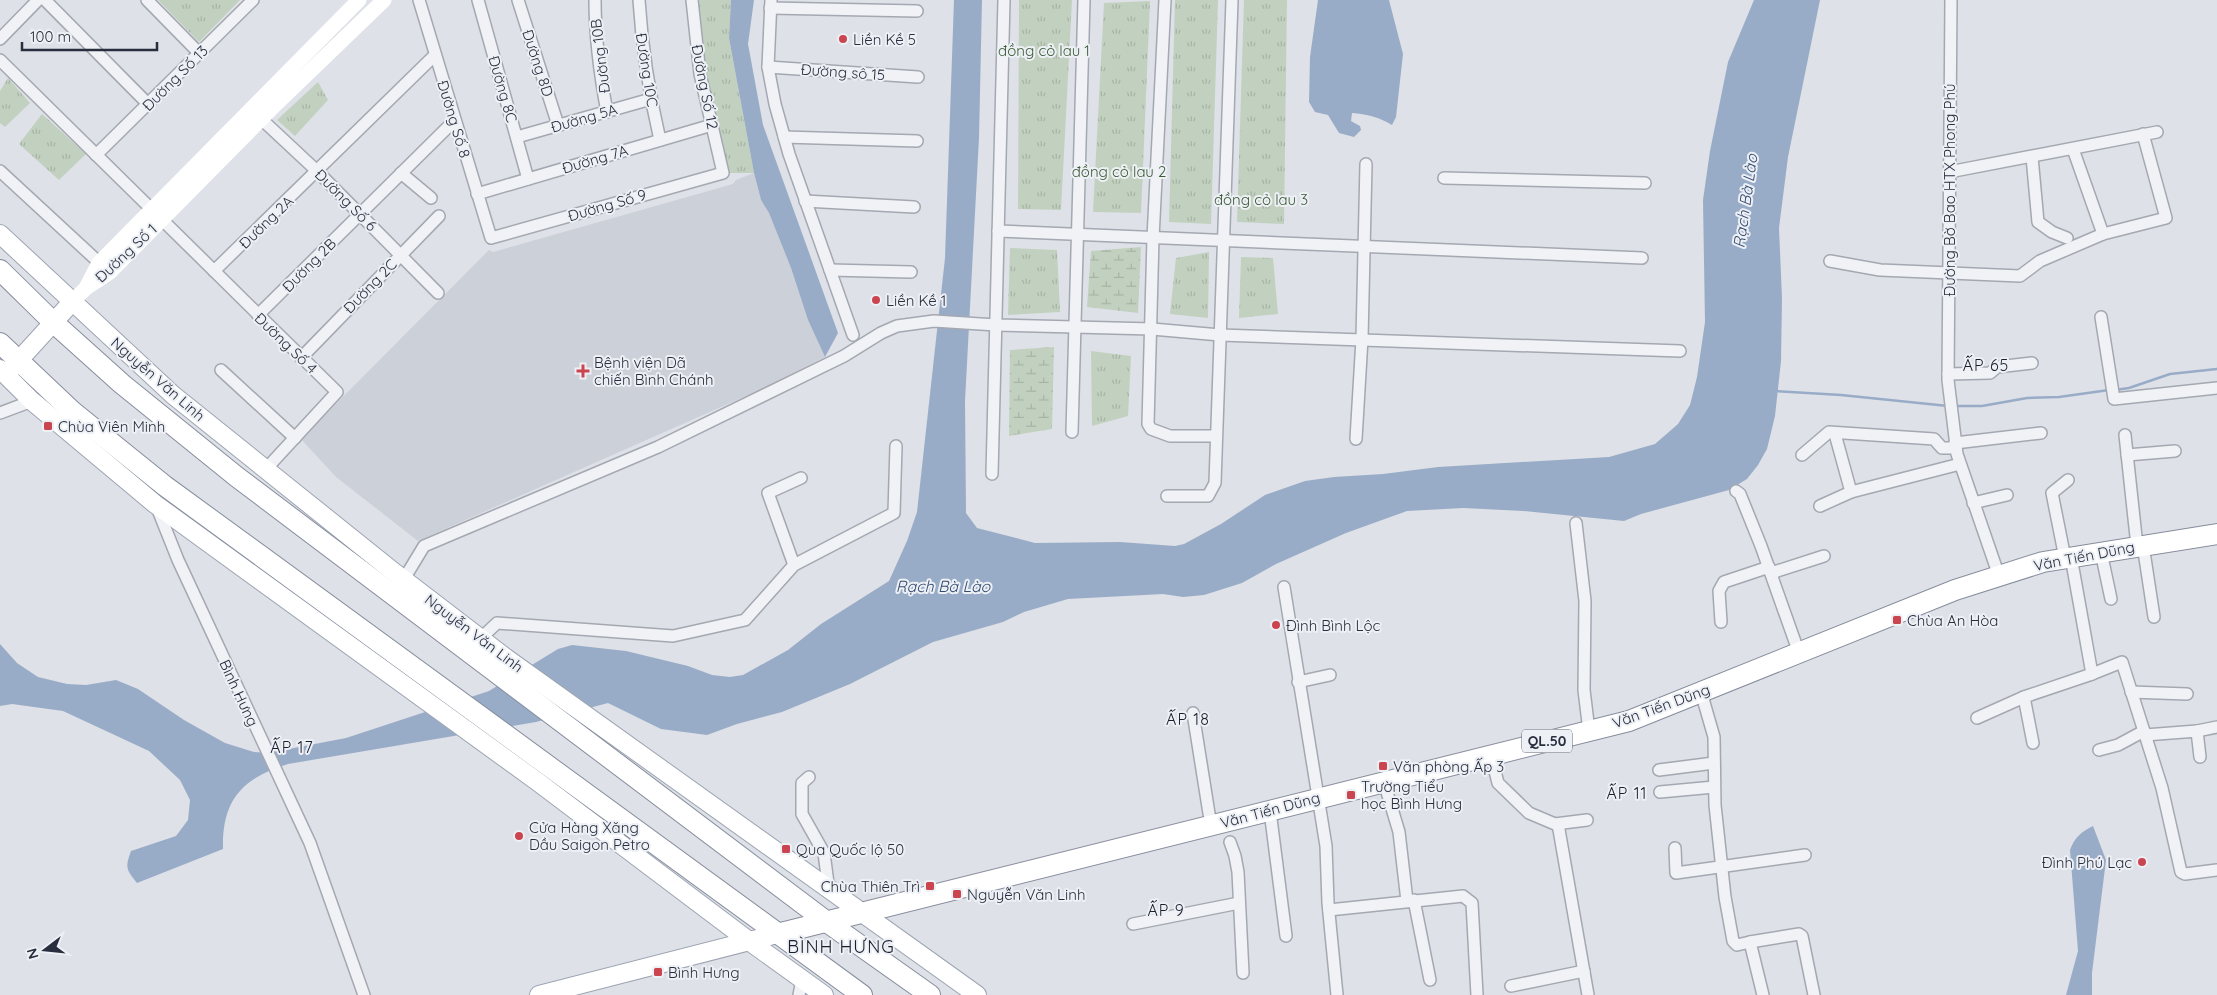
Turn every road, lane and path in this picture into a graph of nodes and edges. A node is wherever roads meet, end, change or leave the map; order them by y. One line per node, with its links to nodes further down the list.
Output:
1 (38, 0): 20 (street)
2 (44, 0): 27 (street)
3 (147, 0): 21 (street)
4 (253, 0): 21 (street, Đường Số 13)
5 (359, 0): 29 (street, Đường Số 1)
6 (384, 0): 29 (street, Đường Số 1)
7 (419, 0): 22 (street, Đường Số 8)
8 (518, 0): 31 (street, Đường 8D)
9 (594, 0): 28 (street, Đường 10B)
10 (639, 0): 26 (street, Đường 10C)
11 (692, 0): 32 (street, Đường Số 12)
12 (1004, 0): 58 (street)
13 (1084, 0): 61 (street)
14 (1165, 0): 63 (street)
15 (1232, 0): 65 (street)
16 (1950, 0): 45 (street, Đường Bờ Bao HTX Phong Phú)
17 (482, 1): 35 (street, Đường 8C)
18 (770, 4): 19 (street); 24 (street)
19 (918, 12)
20 (0, 39)
21 (199, 53): 27 (street, Đường Số 13)
22 (435, 55): 30 (street, Đường Số 8); 44 (street, Đường 2A)
23 (0, 60): 40 (street, Đường Số 4)
24 (768, 67): 25 (street, Đường sô 15); 36 (street)
25 (918, 76)
26 (651, 99): 28 (street, Đường 5A); 37 (street, Đường 10C)
27 (148, 104): 40 (street, Đường Số 13)
28 (607, 112): 31 (street, Đường 5A)
29 (256, 114): 44 (street, Đường Số 6); 56 (street, Đường Số 1)
30 (454, 121): 46 (street, Đường 2B); 51 (street, Đường Số 8)
31 (558, 125): 35 (street, Đường 5A)
32 (712, 125): 37 (street, Đường 7A); 47 (street, Đường Số 12)
33 (2157, 132): 34 (street)
34 (2144, 134): 39 (street); 60 (street)
35 (517, 137): 49 (street, Đường 8C)
36 (784, 137): 38 (street); 53 (street)
37 (660, 140): 49 (street, Đường 7A)
38 (917, 141)
39 (2073, 149): 41 (street); 60 (street)
40 (96, 155): 56 (street, Đường Số 4)
41 (2032, 157): 45 (street); 64 (street)
42 (1366, 164): 66 (street)
43 (0, 171): 70 (street)
44 (318, 172): 55 (street, Đường Số 6); 73 (street, Đường 2A)
45 (1949, 172): 75 (street, Đường Bờ Bao HTX Phong Phú)
46 (401, 173): 52 (street); 55 (street, Đường 2B)
47 (723, 173): 62 (street, Đường Số 9)
48 (1444, 178): 50 (street)
49 (528, 179): 51 (street, Đường 7A)
50 (1645, 183)
51 (477, 194): 62 (street, Đường Số 8)
52 (431, 198)
53 (805, 201): 54 (street); 72 (street)
54 (914, 207)
55 (360, 214): 67 (street, Đường Số 6); 78 (street, Đường 2B)
56 (156, 215): 70 (street, Đường Số 1); 73 (street, Đường Số 4)
57 (439, 216): 67 (street, Đường 2C)
58 (998, 232): 61 (street); 81 (street)
59 (0, 234): 77 (main road, Nguyễn Văn Linh)
60 (2102, 234): 75 (street)
61 (1077, 235): 63 (street); 82 (street)
62 (491, 238)
63 (1153, 238): 65 (street); 83 (street)
64 (2067, 238)
65 (1223, 241): 66 (street); 85 (street)
66 (1364, 247): 68 (street); 86 (street)
67 (400, 255): 76 (street, Đường Số 6); 89 (street, Đường 2C)
68 (1642, 258)
69 (1830, 260): 75 (street)
70 (105, 267): 77 (street, Đường Số 1)
71 (0, 270): 80 (highway, Nguyễn Văn Linh)
72 (830, 270): 74 (street); 84 (street)
73 (214, 271): 78 (street, Đường Số 4)
74 (911, 272)
75 (1949, 272): 93 (street, Đường Bờ Bao HTX Phong Phú)
76 (438, 293)
77 (72, 302): 80 (main road); 110 (main road, Nguyễn Văn Linh)
78 (258, 315): 89 (street, Đường Số 4)
79 (2101, 317): 94 (street)
80 (53, 322): 91 (main road); 137 (highway, Nguyễn Văn Linh)
81 (996, 325): 82 (street); 111 (street); 130 (street)
82 (1076, 327): 83 (street); 97 (street)
83 (1152, 329): 85 (street); 101 (street)
84 (852, 335)
85 (1220, 335): 86 (street); 101 (street)
86 (1362, 339): 88 (street); 103 (street)
87 (0, 343): 91 (highway)
88 (1680, 351)
89 (301, 358): 102 (street, Đường Số 4)
90 (2032, 363): 93 (street)
91 (8, 368): 95 (main road); 141 (highway)
92 (221, 370): 102 (street)
93 (1948, 377): 105 (street, Đường Bờ Bao HTX Phong Phú)
94 (2217, 388)
95 (32, 400): 96 (street); 119 (main road)
96 (0, 414)
97 (1072, 432)
98 (2041, 433): 105 (street)
99 (1835, 434): 105 (street); 108 (street); 115 (street)
100 (2125, 435): 107 (street)
101 (1216, 436): 117 (street)
102 (295, 438): 110 (street, Đường Số 4)
103 (1356, 439)
104 (896, 446): 127 (street)
105 (1955, 446): 109 (street)
106 (2175, 451): 107 (street)
107 (2127, 454): 123 (street)
108 (1802, 455)
109 (1960, 464): 115 (street); 118 (street)
110 (266, 468): 130 (main road, Nguyễn Văn Linh)
111 (992, 474)
112 (801, 478): 127 (street)
113 (2068, 480): 126 (street)
114 (1736, 491): 128 (street)
115 (1852, 492): 120 (street)
116 (2007, 495): 118 (street)
117 (1167, 496)
118 (1973, 503): 129 (street)
119 (155, 504): 141 (main road); 190 (street, Bình Hưng)
120 (1820, 506)
121 (1576, 523): 150 (street)
122 (2217, 534): 123 (highway, Văn Tiến Dũng / QL.50)
123 (2140, 546): 124 (highway, Văn Tiến Dũng / QL.50); 133 (street)
124 (2101, 552): 126 (highway, Văn Tiến Dũng / QL.50); 132 (street)
125 (1824, 556): 128 (street)
126 (2068, 558): 129 (highway, Văn Tiến Dũng / QL.50); 138 (street)
127 (794, 565): 135 (street)
128 (1770, 570): 134 (street); 136 (street)
129 (1999, 576): 136 (highway, Văn Tiến Dũng / QL.50)
130 (404, 579): 135 (main road, Nguyễn Văn Linh)
131 (1284, 587): 140 (street)
132 (2111, 599)
133 (2154, 617)
134 (1721, 622)
135 (480, 639): 137 (main road, Nguyễn Văn Linh)
136 (1799, 653): 142 (highway, Văn Tiến Dũng / QL.50)
137 (501, 665): 148 (highway, Nguyễn Văn Linh)
138 (2092, 674): 143 (street); 145 (street)
139 (1330, 675): 140 (street)
140 (1298, 682): 164 (street)
141 (423, 688): 159 (highway)
142 (1701, 692): 150 (highway, Văn Tiến Dũng / QL.50); 157 (street)
143 (2131, 692): 144 (street); 152 (street)
144 (2187, 694)
145 (2024, 698): 147 (street); 153 (street)
146 (1193, 713): 168 (street)
147 (1977, 718)
148 (580, 722): 174 (main road, Nguyễn Văn Linh); 179 (highway, Nguyễn Văn Linh)
149 (2217, 727): 151 (street)
150 (1589, 731): 155 (highway, Văn Tiến Dũng / QL.50)
151 (2197, 731): 152 (street); 156 (street)
152 (2144, 733): 154 (street); 173 (street)
153 (2034, 743)
154 (2099, 750)
155 (1492, 755): 161 (highway, Văn Tiến Dũng / QL.50); 167 (street)
156 (2200, 757)
157 (1714, 763): 158 (street); 162 (street)
158 (1659, 770)
159 (543, 775): 181 (highway); 183 (main road)
160 (809, 777): 174 (street)
161 (1384, 782): 164 (highway, Văn Tiến Dũng / QL.50); 175 (street)
162 (1714, 787): 163 (street); 172 (street)
163 (1660, 792)
164 (1319, 797): 165 (highway, Văn Tiến Dũng / QL.50); 177 (street)
165 (1270, 812): 168 (highway, Văn Tiến Dũng / QL.50); 182 (street)
166 (1587, 820): 167 (street)
167 (1558, 824): 185 (street)
168 (1212, 826): 178 (highway, Văn Tiến Dũng / QL.50)
169 (1230, 842): 176 (street)
170 (1675, 848): 172 (street)
171 (1805, 855): 172 (street)
172 (1722, 866): 184 (street)
173 (2217, 870)
174 (829, 890): 178 (main road, Nguyễn Văn Linh)
175 (1410, 900): 177 (street); 187 (street); 197 (street)
176 (1239, 903): 180 (street); 186 (street)
177 (1329, 910): 196 (street)
178 (863, 913): 179 (highway, QL.50); 195 (main road, Nguyễn Văn Linh)
179 (827, 922): 181 (highway, QL.50); 194 (highway, Nguyễn Văn Linh)
180 (1133, 924)
181 (777, 934): 183 (main road, QL.50); 193 (highway)
182 (1286, 936)
183 (749, 941): 189 (main road); 191 (main road, QL.50)
184 (1750, 942): 199 (street); 200 (street)
185 (1584, 971): 188 (street); 198 (street)
186 (1243, 973)
187 (1430, 980)
188 (1511, 986)
189 (801, 987): 192 (main road)
190 (364, 995)
191 (539, 995)
192 (824, 995)
193 (862, 995)
194 (930, 995)
195 (977, 995)
196 (1336, 995)
197 (1476, 995)
198 (1588, 995)
199 (1763, 995)
200 (1814, 995)

